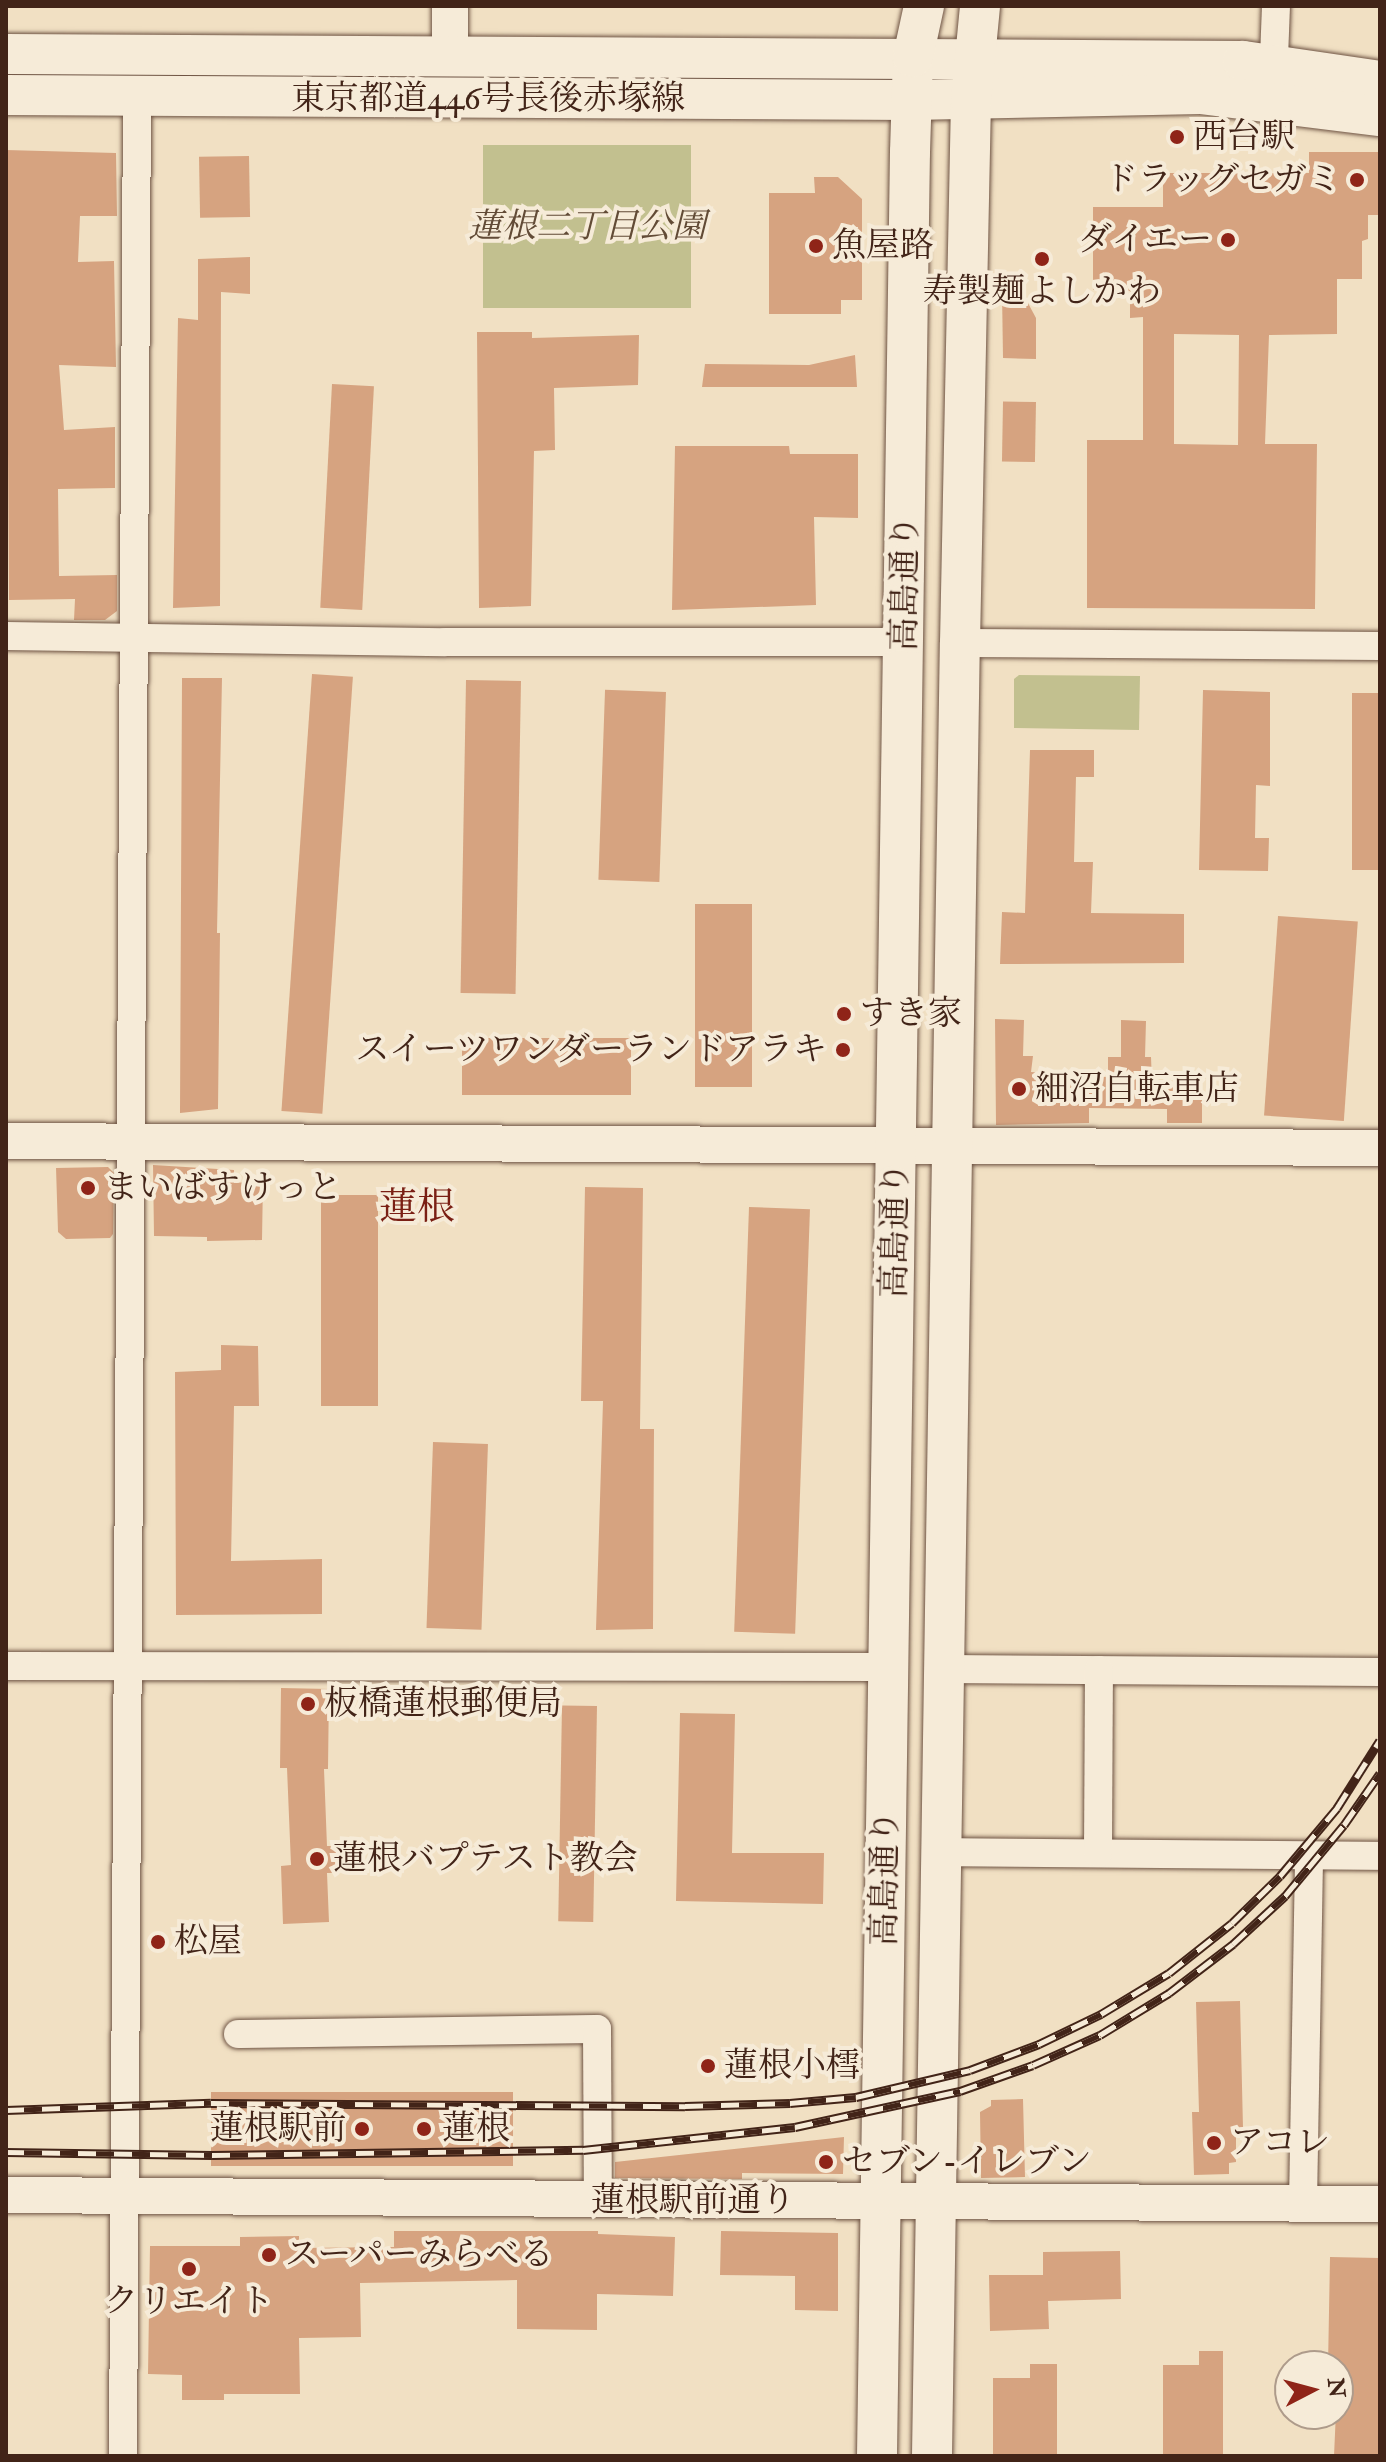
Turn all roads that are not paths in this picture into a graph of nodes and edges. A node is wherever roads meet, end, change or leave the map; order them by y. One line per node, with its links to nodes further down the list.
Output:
1 (450, 6): 6 (street)
2 (924, 6): 7 (main road, 高島通り)
3 (980, 6): 8 (main road, 高島通り)
4 (1276, 6): 9 (street)
5 (6, 54): 6 (main road, 東京都道446号長後赤塚線)
6 (450, 55): 7 (main road, 東京都道446号長後赤塚線)
7 (913, 57): 8 (main road, 東京都道446号長後赤塚線); 13 (main road, 高島通り)
8 (972, 58): 9 (main road, 東京都道446号長後赤塚線); 14 (main road, 高島通り)
9 (1273, 66): 10 (main road, 東京都道446号長後赤塚線); 15 (street)
10 (1380, 81)
11 (6, 95): 12 (main road, 東京都道446号長後赤塚線)
12 (137, 98): 13 (main road, 東京都道446号長後赤塚線); 18 (street)
13 (912, 100): 14 (main road, 東京都道446号長後赤塚線); 19 (main road, 高島通り)
14 (971, 100): 15 (main road, 東京都道446号長後赤塚線); 20 (main road, 高島通り)
15 (1274, 105): 16 (main road, 東京都道446号長後赤塚線)
16 (1380, 116)
17 (6, 636): 18 (street)
18 (132, 638): 19 (street); 23 (street)
19 (904, 642): 24 (main road, 高島通り)
20 (960, 643): 21 (street); 25 (main road, 高島通り)
21 (1380, 646)
22 (6, 1141): 23 (street)
23 (130, 1141): 24 (street); 28 (street)
24 (896, 1144): 25 (street); 29 (main road, 高島通り)
25 (952, 1146): 26 (street); 30 (main road, 高島通り)
26 (1380, 1148)
27 (6, 1666): 28 (street)
28 (129, 1666): 29 (street); 39 (street)
29 (888, 1667): 41 (main road, 高島通り)
30 (944, 1669): 31 (street); 33 (main road, 高島通り)
31 (1099, 1670): 32 (street); 34 (street)
32 (1380, 1672)
33 (941, 1852): 34 (street); 42 (main road, 高島通り)
34 (1098, 1853): 35 (street)
35 (1309, 1855): 36 (street); 43 (street)
36 (1380, 1856)
37 (238, 2034): 40 (street)
38 (6, 2195): 39 (street, 蓮根駅前通り)
39 (124, 2196): 40 (street, 蓮根駅前通り); 45 (street)
40 (598, 2201): 41 (street, 蓮根駅前通り)
41 (881, 2201): 42 (street, 蓮根駅前通り); 46 (main road, 高島通り)
42 (935, 2202): 43 (street, 蓮根駅前通り); 47 (main road, 高島通り)
43 (1303, 2204): 44 (street, 蓮根駅前通り)
44 (1380, 2204)
45 (123, 2456)
46 (877, 2456)
47 (932, 2456)

